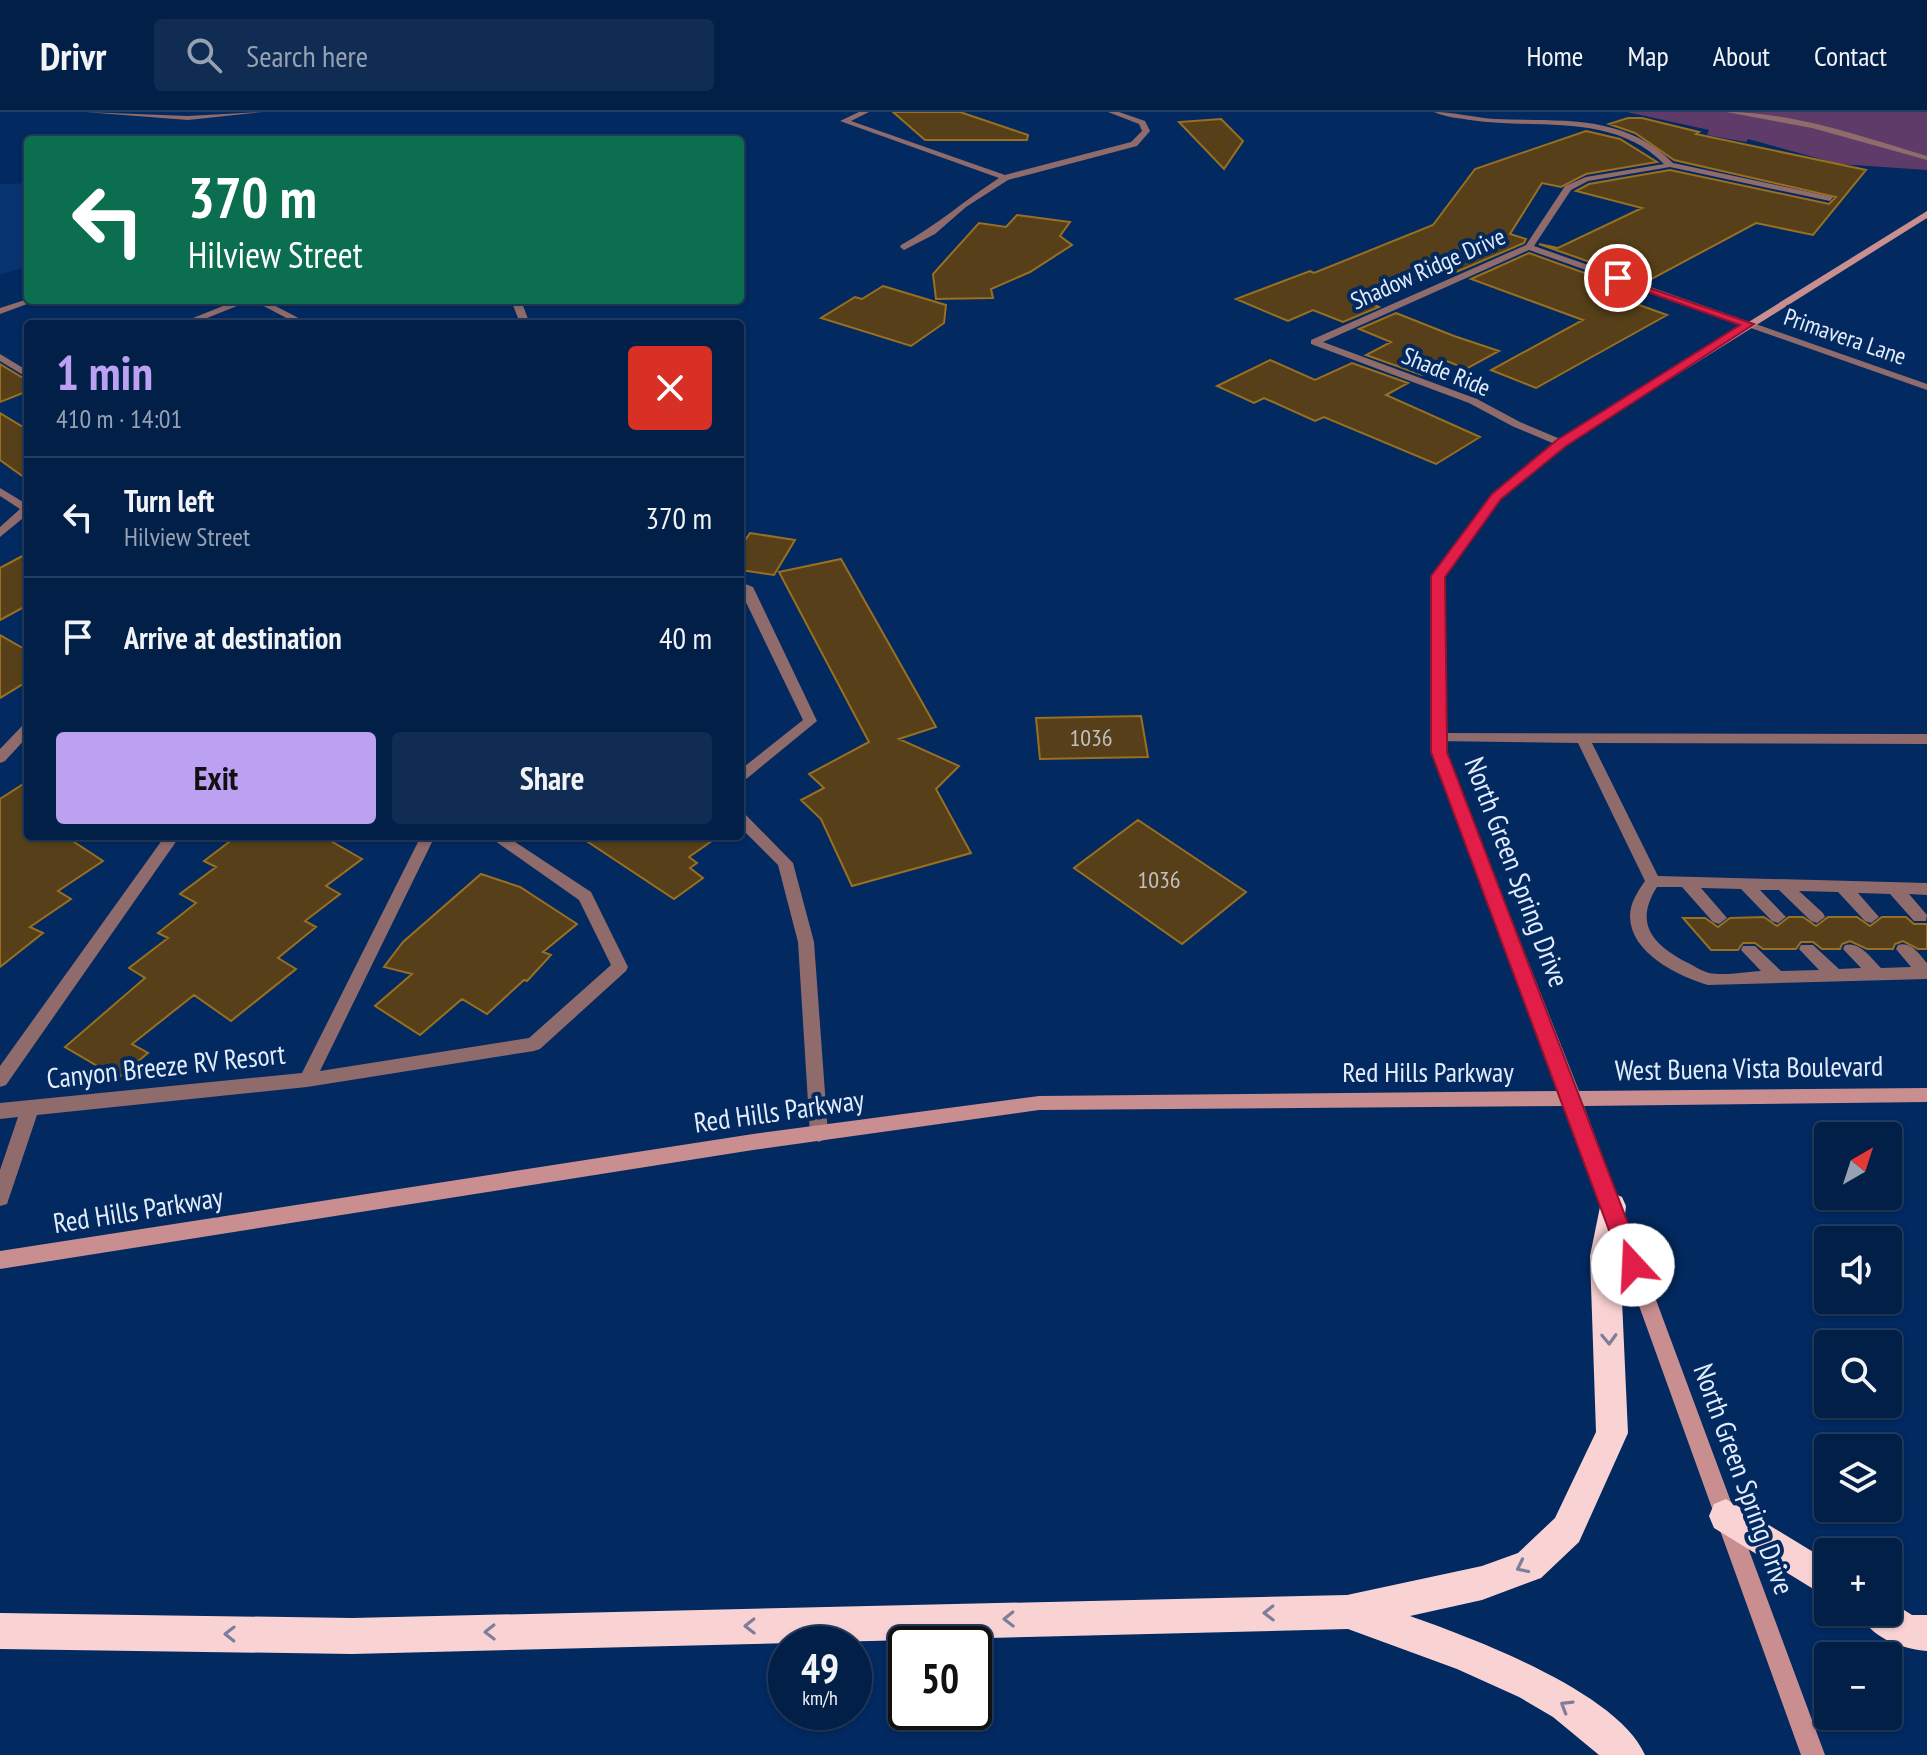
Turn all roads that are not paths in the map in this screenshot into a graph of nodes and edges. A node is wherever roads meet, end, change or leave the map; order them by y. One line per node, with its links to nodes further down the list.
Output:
1 (89, 112): 2 (street)
2 (259, 112)
3 (865, 112): 9 (street)
4 (1112, 112): 9 (street)
5 (1438, 112): 8 (street)
6 (1730, 112): 7 (street)
7 (1927, 158)
8 (1670, 165): 10 (street); 13 (street, Shadow Ridge Drive)
9 (1005, 178): 12 (street)
10 (1830, 199)
11 (1927, 214): 20 (main road, North Green Spring Drive)
12 (904, 247)
13 (1529, 247): 20 (street, Primavera Lane); 21 (street, Shadow Ridge Drive)
14 (24, 303): 17 (street)
15 (236, 304): 18 (street)
16 (265, 304): 19 (street)
17 (0, 311)
18 (194, 320)
19 (297, 320)
20 (1749, 324): 24 (street, Primavera Lane); 25 (main road, North Green Spring Drive)
21 (1314, 342): 25 (street, Shade Ride)
22 (0, 357): 23 (street)
23 (24, 372)
24 (1927, 387)
25 (1561, 443): 32 (main road, North Green Spring Drive)
26 (0, 491): 27 (street)
27 (24, 507)
28 (24, 513): 29 (street)
29 (0, 533)
30 (744, 587): 36 (street)
31 (24, 732): 35 (street)
32 (1439, 738): 33 (street); 64 (main road, North Green Spring Drive)
33 (1583, 738): 34 (street); 41 (street)
34 (1927, 739)
35 (0, 758)
36 (744, 774)
37 (744, 822): 67 (street)
38 (170, 840): 61 (street, Canyon Breeze RV Resort)
39 (426, 840): 62 (street, Canyon Breeze RV Resort)
40 (501, 840): 62 (street, Canyon Breeze RV Resort)
41 (1653, 881): 42 (street); 60 (street)
42 (1686, 882): 43 (street); 52 (street)
43 (1745, 884): 44 (street); 48 (street)
44 (1783, 885): 45 (street); 49 (street)
45 (1842, 886): 46 (street); 50 (street)
46 (1894, 888): 47 (street); 51 (street)
47 (1927, 889)
48 (1778, 917)
49 (1817, 917)
50 (1871, 917)
51 (1920, 917)
52 (1719, 918)
53 (1807, 949): 59 (street)
54 (1851, 949): 58 (street)
55 (1904, 949): 57 (street)
56 (1749, 950): 60 (street)
57 (1927, 973): 58 (street)
58 (1877, 974): 59 (street)
59 (1835, 975): 60 (street)
60 (1777, 977)
61 (0, 1080)
62 (307, 1080): 65 (street, Canyon Breeze RV Resort)
63 (1927, 1095): 64 (main road, West Buena Vista Boulevard)
64 (1573, 1099): 67 (main road, Red Hills Parkway); 69 (main road, North Green Spring Drive)
65 (30, 1108): 66 (street, Canyon Breeze RV Resort); 68 (street, Canyon Breeze RV Resort)
66 (0, 1111)
67 (819, 1134): 70 (main road, Red Hills Parkway)
68 (0, 1198)
69 (1612, 1206): 71 (main road, North Green Spring Drive); 73 (highway, one-way to 73)
70 (0, 1260)
71 (1726, 1516): 72 (highway); 78 (main road, North Green Spring Drive)
72 (1814, 1572)
73 (1347, 1612): 75 (highway, one-way to 75); 77 (highway, one-way to 73)
74 (1898, 1626): 76 (highway)
75 (0, 1631)
76 (1927, 1633)
77 (1626, 1755)
78 (1813, 1755)

